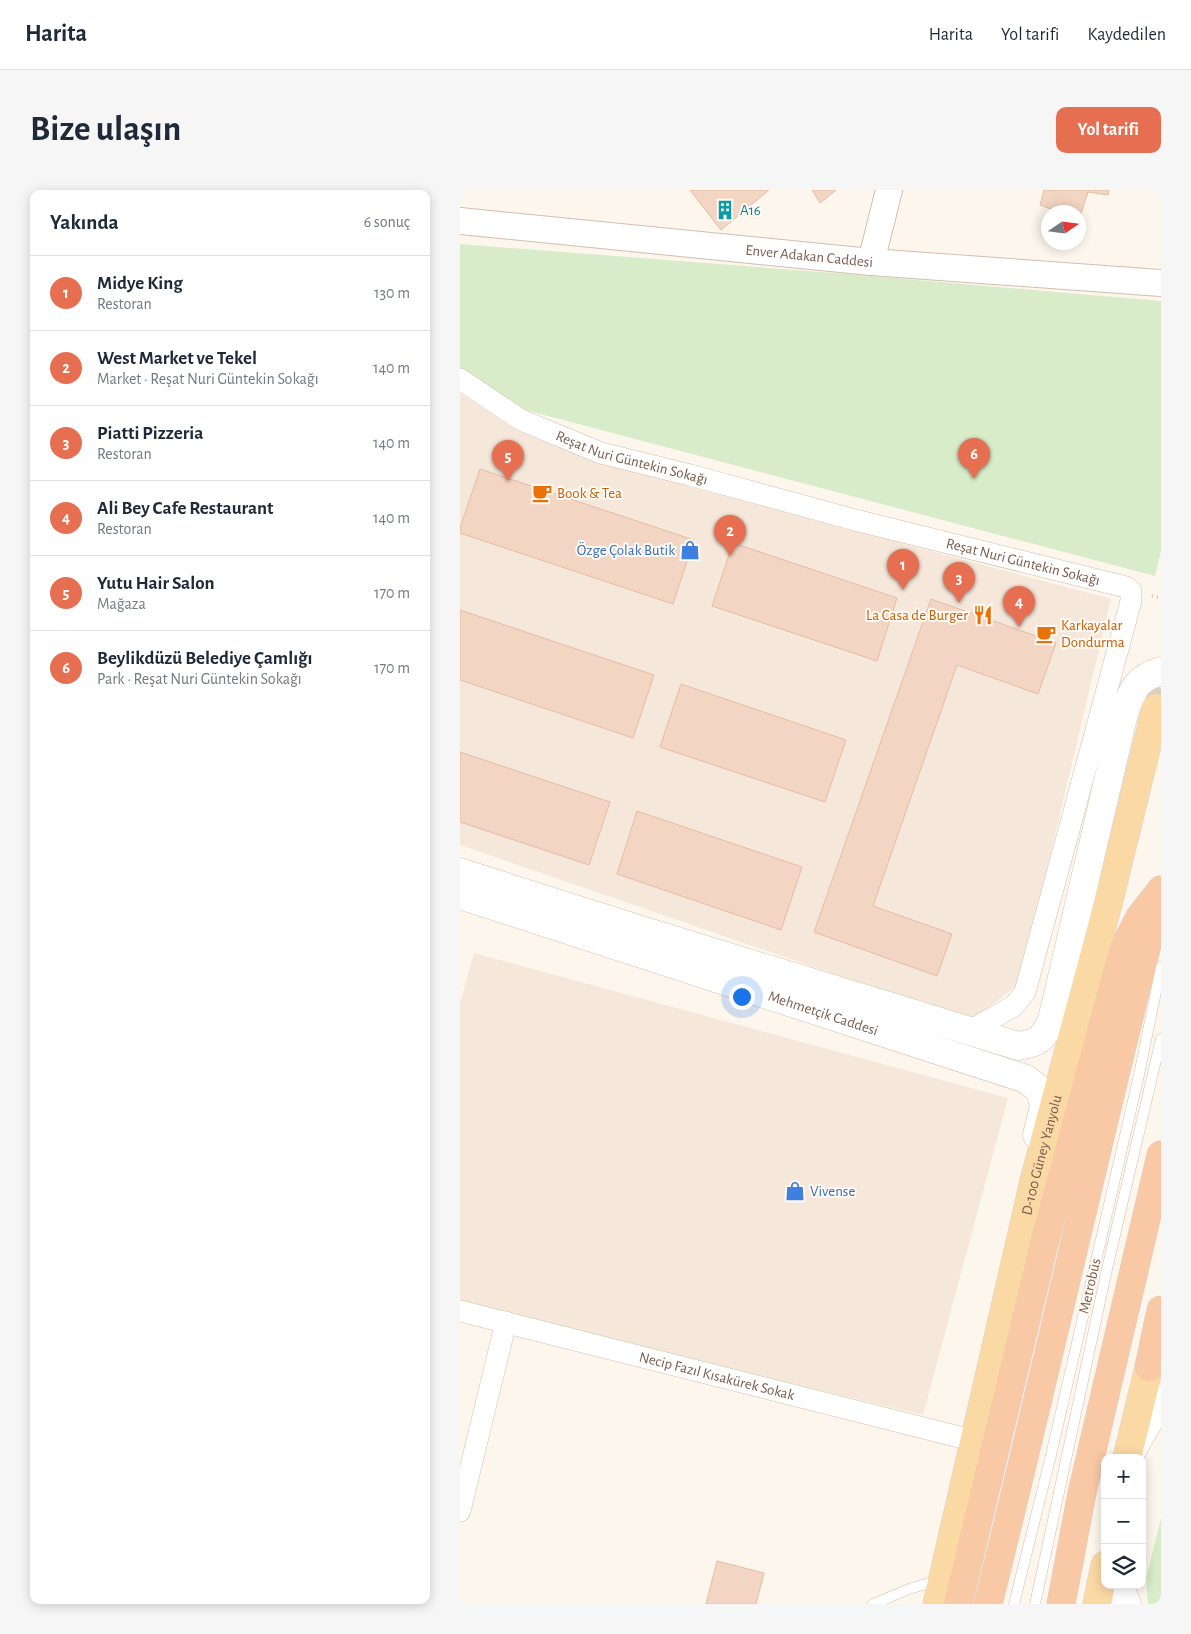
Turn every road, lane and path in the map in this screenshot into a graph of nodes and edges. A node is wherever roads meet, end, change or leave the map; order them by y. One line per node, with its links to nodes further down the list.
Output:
1 (889, 190): 3 (street)
2 (460, 221): 3 (street, Enver Adakan Caddesi)
3 (870, 262): 4 (street, Enver Adakan Caddesi)
4 (1161, 282)
5 (460, 379): 12 (street, Reşat Nuri Güntekin Sokağı)
6 (1161, 671): 12 (main road, Mehmetçik Caddesi)
7 (1156, 708): 15 (main road, D-100 Güney Yanyolu)
8 (460, 872): 12 (main road, Mehmetçik Caddesi)
9 (1161, 891): 30 (highway); 31 (highway)
10 (460, 895): 15 (main road, Mehmetçik Caddesi)
11 (1161, 967): 32 (lane, Metrobüs)
12 (980, 1035)
13 (1161, 1039): 33 (lane, Metrobüs)
14 (1161, 1155): 34 (highway)
15 (1034, 1180): 22 (main road, D-100 Güney Yanyolu)
16 (1161, 1310): 20 (highway)
17 (460, 1311): 18 (street, Necip Fazıl Kısakürek Sokak)
18 (506, 1322): 22 (street, Necip Fazıl Kısakürek Sokak); 25 (street)
19 (1161, 1338): 20 (main road)
20 (1149, 1367): 23 (main road)
21 (1161, 1399): 24 (main road)
22 (975, 1441): 28 (main road, D-100 Güney Yanyolu)
23 (1128, 1454)
24 (1129, 1454)
25 (460, 1511)
26 (1101, 1584): 35 (main road)
27 (1121, 1589): 36 (main road)
28 (940, 1592): 29 (lane)
29 (873, 1604)
30 (958, 1604)
31 (988, 1604)
32 (1014, 1604)
33 (1034, 1604)
34 (1061, 1604)
35 (1097, 1604)
36 (1127, 1604)

